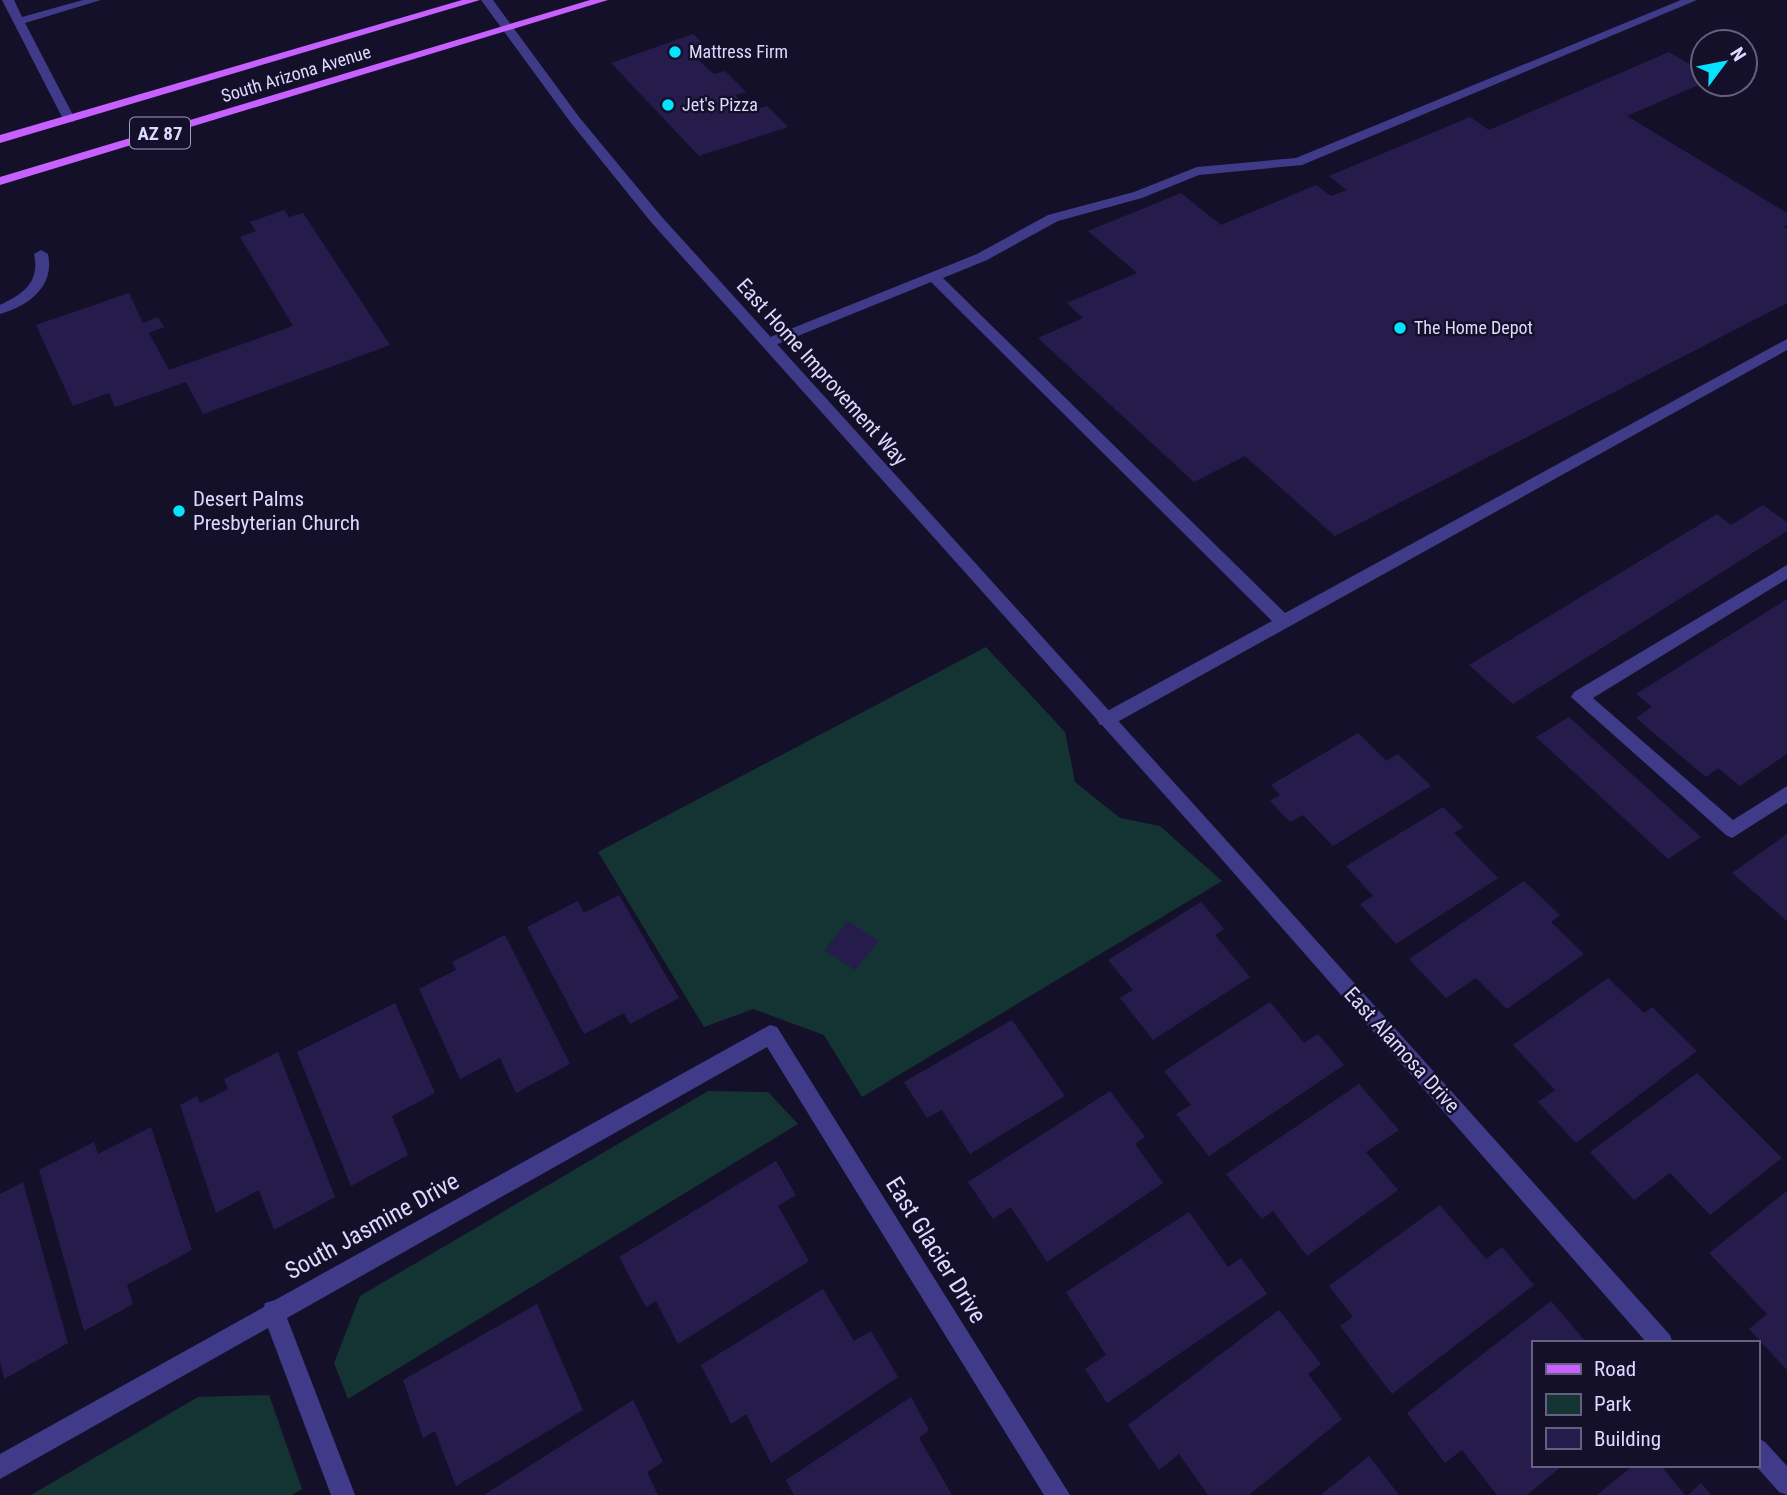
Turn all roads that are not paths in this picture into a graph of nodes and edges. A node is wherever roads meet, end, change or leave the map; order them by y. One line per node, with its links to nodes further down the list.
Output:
1 (8, 0): 7 (street)
2 (95, 0): 7 (street)
3 (474, 0): 9 (main road, South Arizona Avenue / AZ 87)
4 (487, 0): 8 (street, East Home Improvement Way)
5 (602, 0): 8 (main road, South Arizona Avenue / AZ 87)
6 (1691, 0): 13 (street)
7 (19, 21): 9 (street)
8 (508, 29): 11 (main road, South Arizona Avenue / AZ 87); 15 (street, East Home Improvement Way)
9 (69, 119): 10 (main road, South Arizona Avenue / AZ 87)
10 (0, 139)
11 (0, 181)
12 (41, 254): 14 (street)
13 (934, 277): 15 (street); 18 (street)
14 (0, 310)
15 (768, 344): 19 (street, East Home Improvement Way)
16 (1787, 344): 18 (street)
17 (1787, 571): 21 (street)
18 (1284, 621): 19 (street)
19 (1106, 720): 20 (street, East Home Improvement Way)
20 (1141, 759): 24 (street, East Alamosa Drive)
21 (1787, 793)
22 (770, 1034): 23 (street, South Jasmine Drive); 29 (street, East Glacier Drive)
23 (273, 1311): 26 (street, South Jasmine Drive); 28 (street)
24 (1660, 1341)
25 (1759, 1452): 27 (street)
26 (0, 1467)
27 (1787, 1484)
28 (343, 1495)
29 (1058, 1495)

